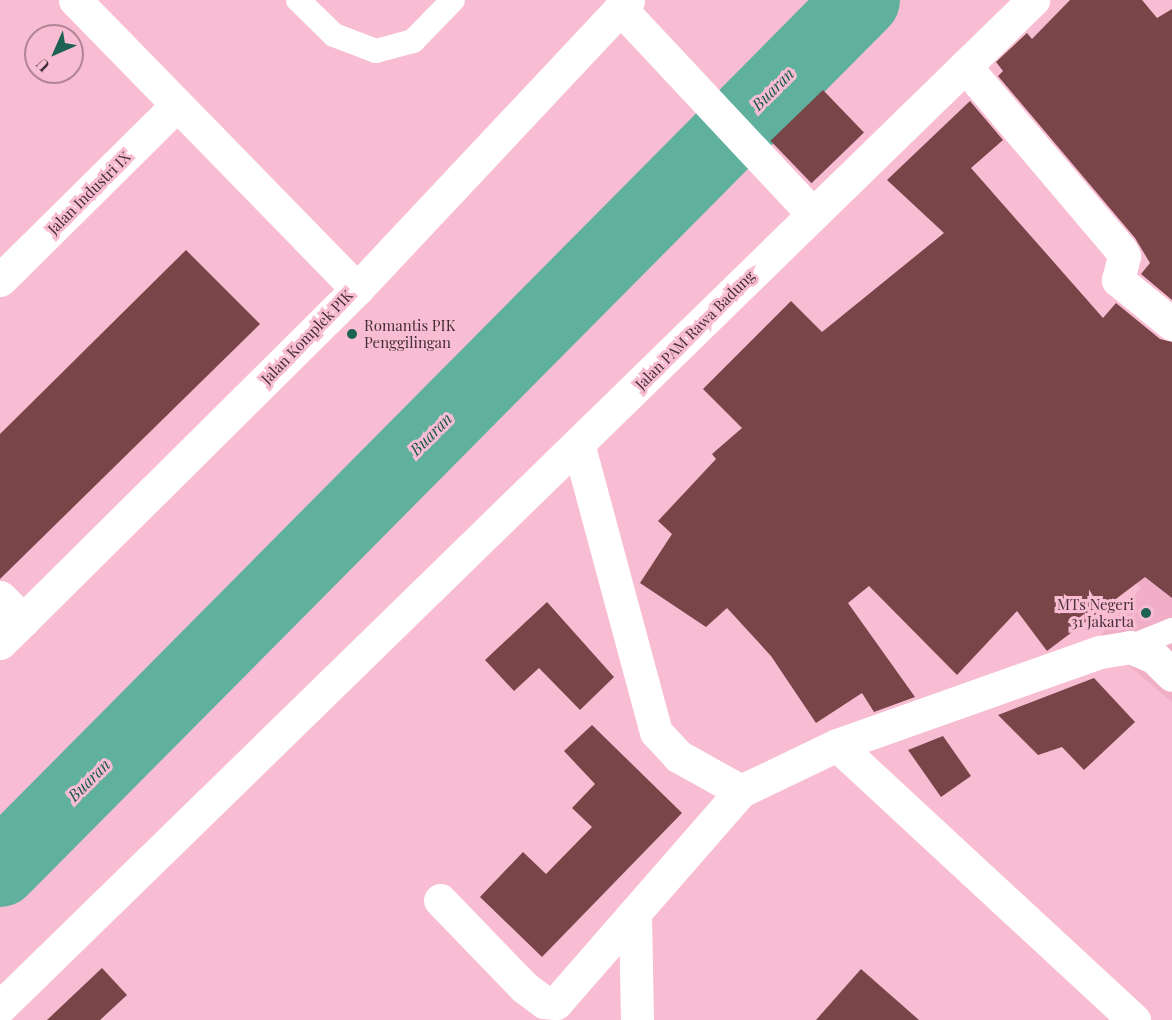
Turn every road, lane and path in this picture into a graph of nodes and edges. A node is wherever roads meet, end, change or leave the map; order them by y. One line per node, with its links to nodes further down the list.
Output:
1 (75, 0): 7 (street, Jalan Komplek PIK)
2 (298, 0): 3 (lane)
3 (453, 0)
4 (1033, 0): 6 (street, Jalan PAM Rawa Badung)
5 (626, 10): 8 (street); 10 (street)
6 (965, 66): 8 (street, Jalan PAM Rawa Badung); 11 (street)
7 (177, 105): 9 (street, Jalan Industri IX); 10 (street, Jalan Komplek PIK)
8 (804, 205): 12 (street, Jalan PAM Rawa Badung)
9 (0, 280)
10 (357, 289): 15 (street, Jalan Komplek PIK)
11 (1172, 324)
12 (579, 447): 19 (street); 22 (street, Jalan PAM Rawa Badung)
13 (0, 597): 15 (street)
14 (1172, 630): 16 (lane)
15 (11, 632)
16 (1130, 647): 17 (street); 18 (street)
17 (1172, 675)
18 (837, 745): 19 (street); 24 (street)
19 (741, 791): 21 (street)
20 (441, 900): 21 (street)
21 (635, 916): 23 (street)
22 (0, 1007)
23 (637, 1020)
24 (1134, 1020)

